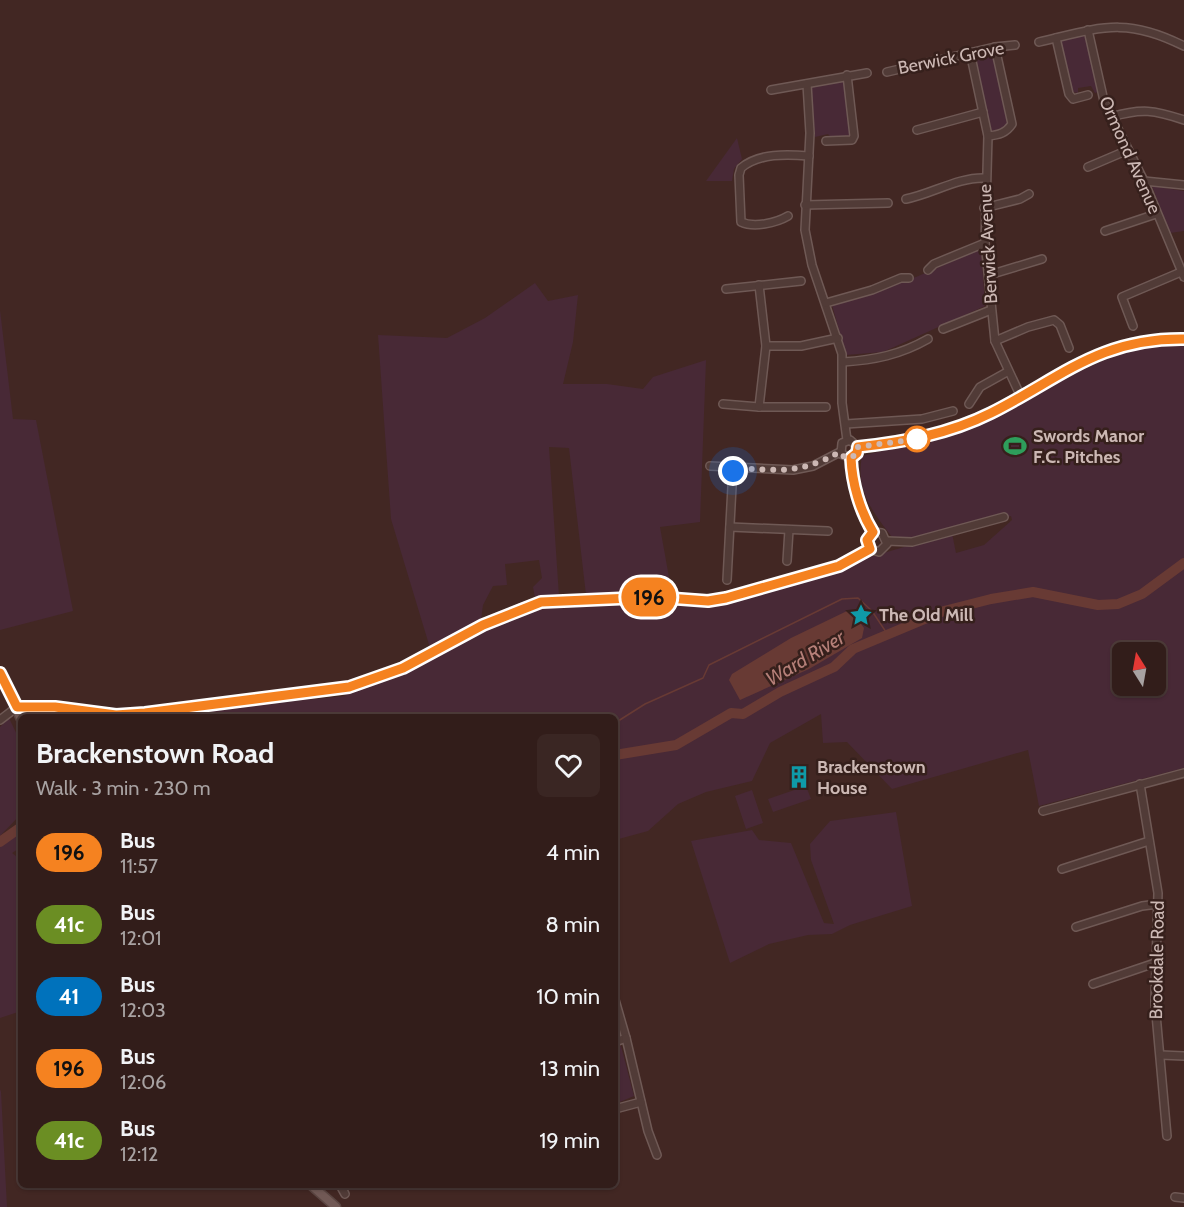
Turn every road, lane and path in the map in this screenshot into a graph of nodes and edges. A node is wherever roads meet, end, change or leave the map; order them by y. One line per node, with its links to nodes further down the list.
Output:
1 (1088, 30): 2 (street); 5 (street); 15 (street, Ormond Avenue)
2 (1056, 38): 3 (street); 13 (street)
3 (1039, 42)
4 (1016, 45): 6 (street, Berwick Grove)
5 (1184, 46)
6 (995, 47): 7 (street, Berwick Grove); 18 (street)
7 (970, 52): 8 (street, Berwick Grove); 14 (street, Berwick Avenue)
8 (887, 72)
9 (867, 73): 10 (street)
10 (847, 75): 11 (street); 19 (street)
11 (807, 84): 12 (street); 21 (street)
12 (771, 90)
13 (1088, 95)
14 (983, 112): 17 (street); 18 (street, Berwick Avenue)
15 (1111, 117): 16 (street); 20 (street, Ormond Avenue)
16 (1184, 120)
17 (917, 130)
18 (988, 136): 23 (street, Berwick Avenue)
19 (826, 141)
20 (1128, 150): 22 (street); 24 (street, Ormond Avenue)
21 (809, 156): 29 (street); 32 (street)
22 (1088, 166)
23 (985, 178): 27 (street); 30 (street, Berwick Avenue)
24 (1144, 181): 25 (street); 31 (street, Ormond Avenue)
25 (1184, 185)
26 (1029, 194): 30 (street)
27 (906, 199)
28 (888, 203): 29 (street)
29 (805, 205): 43 (street)
30 (984, 208): 34 (street, Berwick Avenue)
31 (1156, 214): 33 (street); 37 (street, Ormond Avenue)
32 (788, 216)
33 (1105, 231)
34 (985, 243): 36 (street); 38 (street, Berwick Avenue)
35 (1042, 259): 38 (street)
36 (928, 270)
37 (1183, 274): 45 (street)
38 (989, 275): 44 (street, Berwick Avenue)
39 (909, 278): 43 (street)
40 (801, 281): 41 (street)
41 (759, 285): 42 (street); 51 (street)
42 (726, 289)
43 (826, 303): 47 (street)
44 (991, 310): 46 (street); 50 (street, Berwick Avenue)
45 (1133, 326)
46 (943, 329)
47 (838, 338): 51 (street); 53 (street)
48 (928, 339): 53 (street)
49 (1184, 339): 55 (street)
50 (995, 340): 52 (street); 54 (street, Berwick Avenue)
51 (765, 346): 58 (street)
52 (1069, 348)
53 (843, 362): 61 (street)
54 (1007, 372): 55 (street, Berwick Avenue); 57 (street)
55 (1021, 397): 63 (street)
56 (723, 404): 58 (street)
57 (969, 404)
58 (759, 407): 59 (street)
59 (826, 407)
60 (952, 411): 61 (street)
61 (846, 424): 62 (street)
62 (848, 440): 63 (street); 64 (street)
63 (858, 447): 65 (street)
64 (840, 452): 65 (street); 67 (street)
65 (851, 458): 72 (street)
66 (710, 466): 67 (street)
67 (733, 468): 69 (street)
68 (1004, 517): 73 (street)
69 (730, 527): 70 (street); 76 (street)
70 (789, 530): 71 (street); 75 (street)
71 (828, 531)
72 (873, 532): 73 (street); 74 (street)
73 (887, 542): 74 (street)
74 (870, 549): 81 (street)
75 (787, 561)
76 (728, 580)
77 (0, 673): 78 (main road)
78 (17, 707): 79 (main road); 80 (street); 82 (street)
79 (19, 714)
80 (108, 714)
81 (125, 714)
82 (0, 720)
83 (1184, 773): 84 (street)
84 (1140, 784): 85 (street); 86 (street, Brookdale Road)
85 (1043, 811)
86 (1149, 841): 87 (street); 88 (street, Brookdale Road)
87 (1062, 869)
88 (1158, 904): 89 (street); 90 (street, Brookdale Road)
89 (1076, 927)
90 (1155, 963): 91 (street); 95 (street, Brookdale Road)
91 (1093, 984)
92 (618, 1010): 93 (street)
93 (626, 1038): 94 (street); 97 (street)
94 (618, 1041)
95 (1161, 1055): 96 (street); 99 (street, Brookdale Road)
96 (1184, 1056)
97 (641, 1102): 98 (street); 100 (street)
98 (618, 1108)
99 (1167, 1136)
100 (657, 1155)
101 (314, 1188): 106 (main road)
102 (342, 1188): 103 (street)
103 (345, 1194)
104 (1175, 1197): 105 (street)
105 (1184, 1198)
106 (336, 1207)

